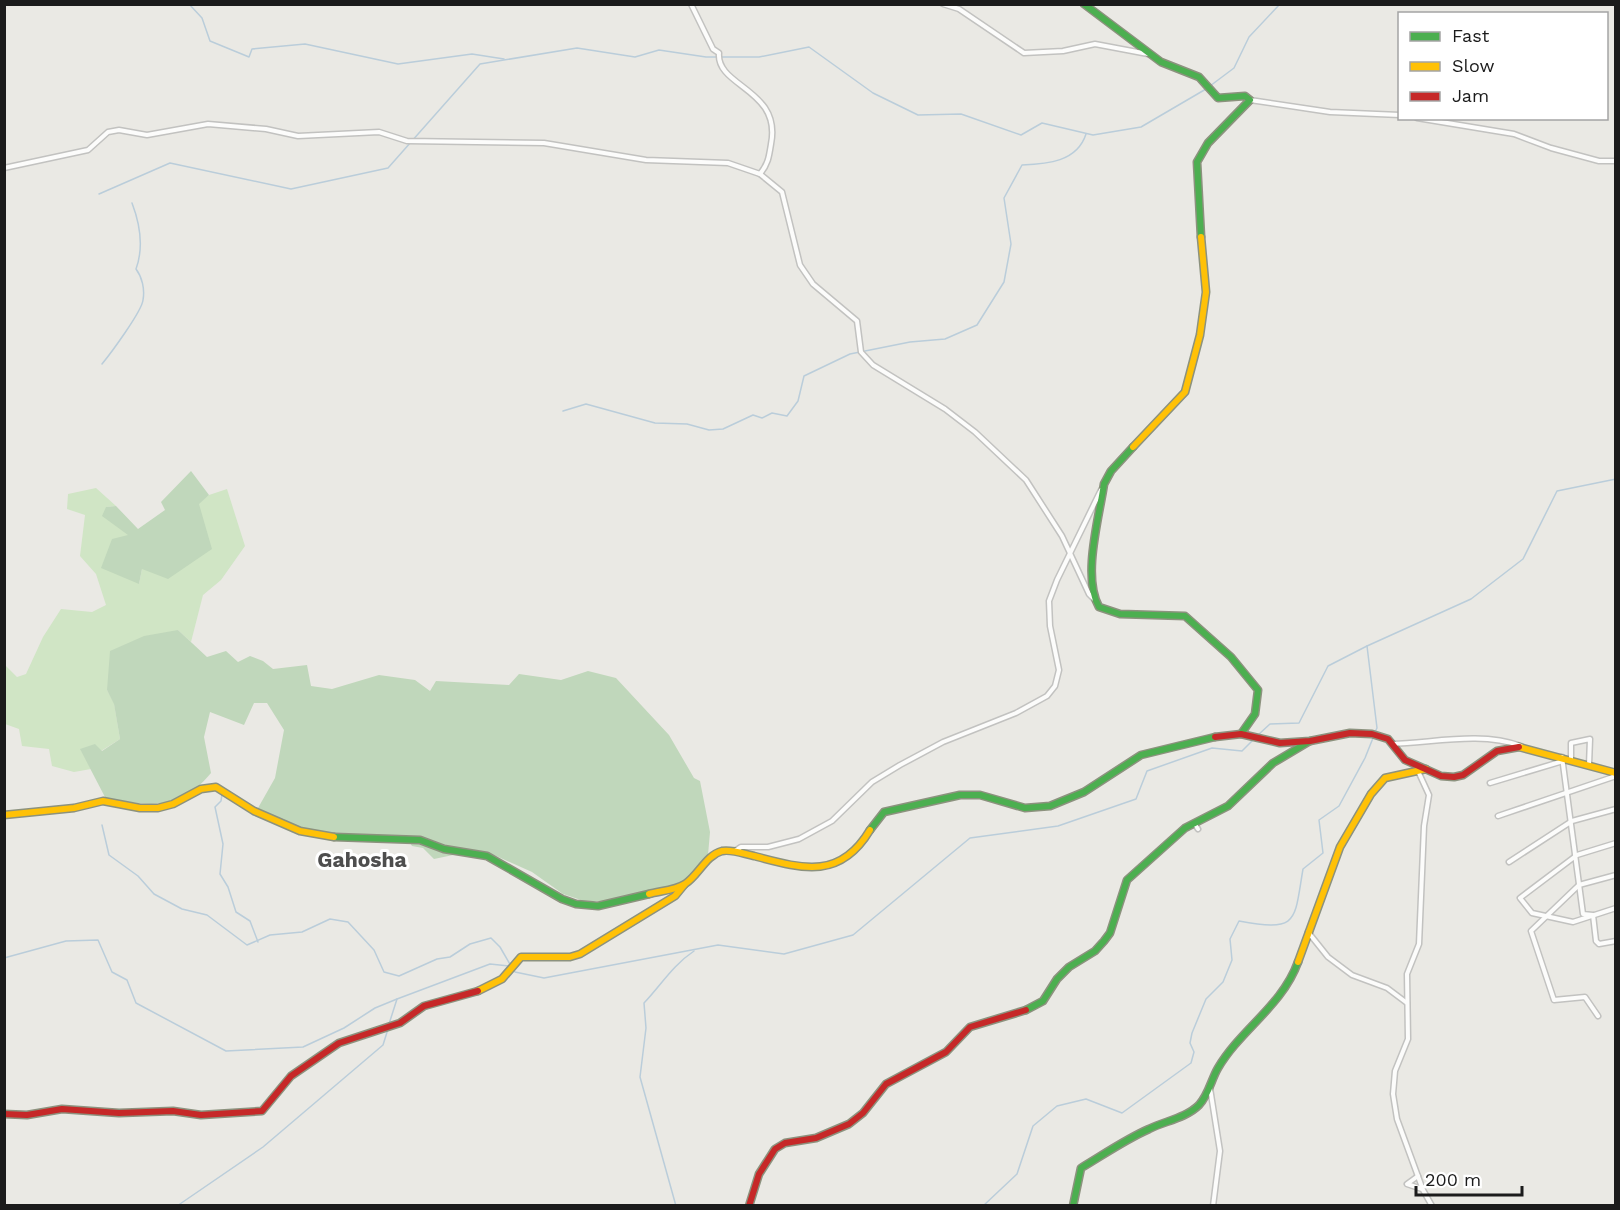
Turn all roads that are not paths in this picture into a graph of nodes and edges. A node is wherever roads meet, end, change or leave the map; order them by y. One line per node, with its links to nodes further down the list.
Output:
1 (691, 4): 10 (street)
2 (943, 4): 4 (street)
3 (1084, 4): 4 (main road)
4 (1148, 54): 5 (main road)
5 (1250, 100): 6 (street); 11 (main road)
6 (1398, 115)
7 (1429, 120): 8 (street)
8 (1616, 161)
9 (4, 168): 10 (street)
10 (760, 174): 12 (street)
11 (1104, 484): 12 (street); 13 (main road)
12 (1070, 555): 13 (street); 31 (street)
13 (1095, 600): 14 (main road)
14 (1241, 734): 15 (main road); 31 (main road)
15 (1310, 741): 16 (main road); 50 (main road)
16 (1391, 744): 17 (street); 21 (main road)
17 (1522, 746): 18 (main road); 21 (main road)
18 (1562, 759): 19 (main road); 24 (street); 25 (street)
19 (1570, 759): 20 (main road); 20 (street)
20 (1589, 765): 23 (main road)
21 (1426, 770): 22 (main road)
22 (1418, 771): 40 (main road); 42 (street)
23 (1616, 774): 25 (street)
24 (1490, 783)
25 (1568, 793): 28 (street); 29 (street)
26 (1616, 809): 29 (street)
27 (4, 814): 35 (main road)
28 (1498, 816)
29 (1572, 821): 32 (street); 33 (street)
30 (1616, 843): 32 (street)
31 (734, 851): 35 (main road)
32 (1577, 855): 36 (street); 39 (street)
33 (1509, 862)
34 (1616, 875): 36 (street)
35 (684, 885): 45 (main road)
36 (1580, 885): 38 (street); 39 (street)
37 (1616, 908): 38 (street)
38 (1593, 915): 39 (street); 41 (street)
39 (1546, 917): 43 (street)
40 (1308, 932): 42 (street); 44 (main road)
41 (1616, 941)
42 (1407, 1003): 48 (street)
43 (1598, 1016)
44 (1210, 1088): 46 (street); 51 (main road)
45 (4, 1114)
46 (1216, 1133): 47 (street); 52 (street)
47 (1210, 1136)
48 (1418, 1176): 49 (street); 49 (street)
49 (1423, 1190): 53 (street)
50 (749, 1206)
51 (1073, 1206)
52 (1213, 1206)
53 (1432, 1206)

